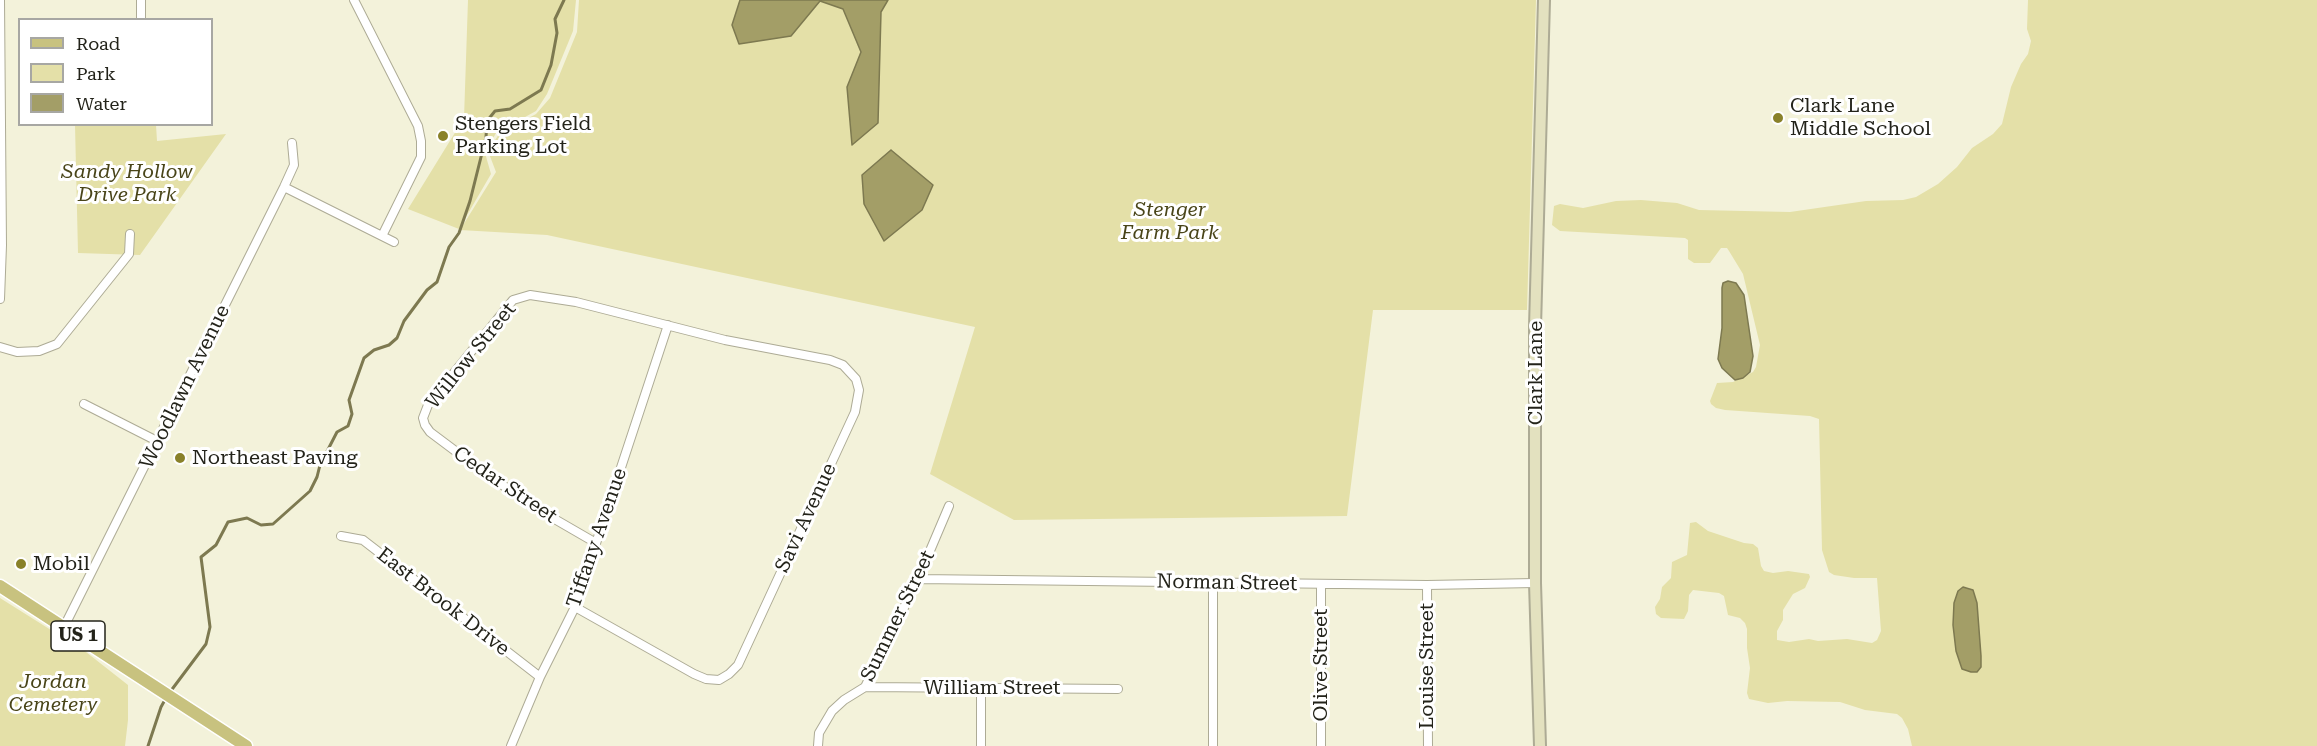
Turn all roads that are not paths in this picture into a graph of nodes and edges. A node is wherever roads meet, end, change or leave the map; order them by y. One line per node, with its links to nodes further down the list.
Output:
1 (0, 0): 12 (street)
2 (141, 0): 5 (street)
3 (354, 0): 9 (street)
4 (1544, 0): 23 (main road, Clark Lane)
5 (141, 18)
6 (292, 143): 7 (street, Woodlawn Avenue)
7 (284, 187): 9 (street); 17 (street, Woodlawn Avenue)
8 (130, 234): 14 (street)
9 (382, 236): 10 (street)
10 (394, 242)
11 (522, 296): 13 (street, Savi Avenue); 16 (street, Willow Street)
12 (0, 299)
13 (668, 325): 20 (street, Tiffany Avenue); 27 (street, Savi Avenue)
14 (0, 347)
15 (84, 404): 17 (street)
16 (423, 418): 20 (street, Cedar Street)
17 (157, 441): 28 (street, Woodlawn Avenue)
18 (949, 506): 21 (street, Summer Street)
19 (341, 536): 29 (street, East Brook Drive)
20 (596, 543): 27 (street, Tiffany Avenue)
21 (918, 579): 22 (street, Norman Street); 30 (street, Summer Street)
22 (1213, 583): 24 (street, Norman Street); 37 (street)
23 (1535, 584): 25 (street, Norman Street); 40 (main road, Clark Lane)
24 (1321, 585): 25 (street, Norman Street); 38 (street, Olive Street)
25 (1427, 585): 39 (street, Louise Street)
26 (0, 586): 28 (main road, US 1)
27 (575, 607): 29 (street, Tiffany Avenue)
28 (64, 627): 33 (main road, US 1)
29 (540, 677): 34 (street, Tiffany Avenue)
30 (865, 687): 31 (street, William Street); 35 (street, Summer Street)
31 (981, 688): 32 (street, William Street); 36 (street)
32 (1118, 689)
33 (246, 746)
34 (511, 746)
35 (819, 746)
36 (981, 746)
37 (1213, 746)
38 (1321, 746)
39 (1428, 746)
40 (1540, 746)

